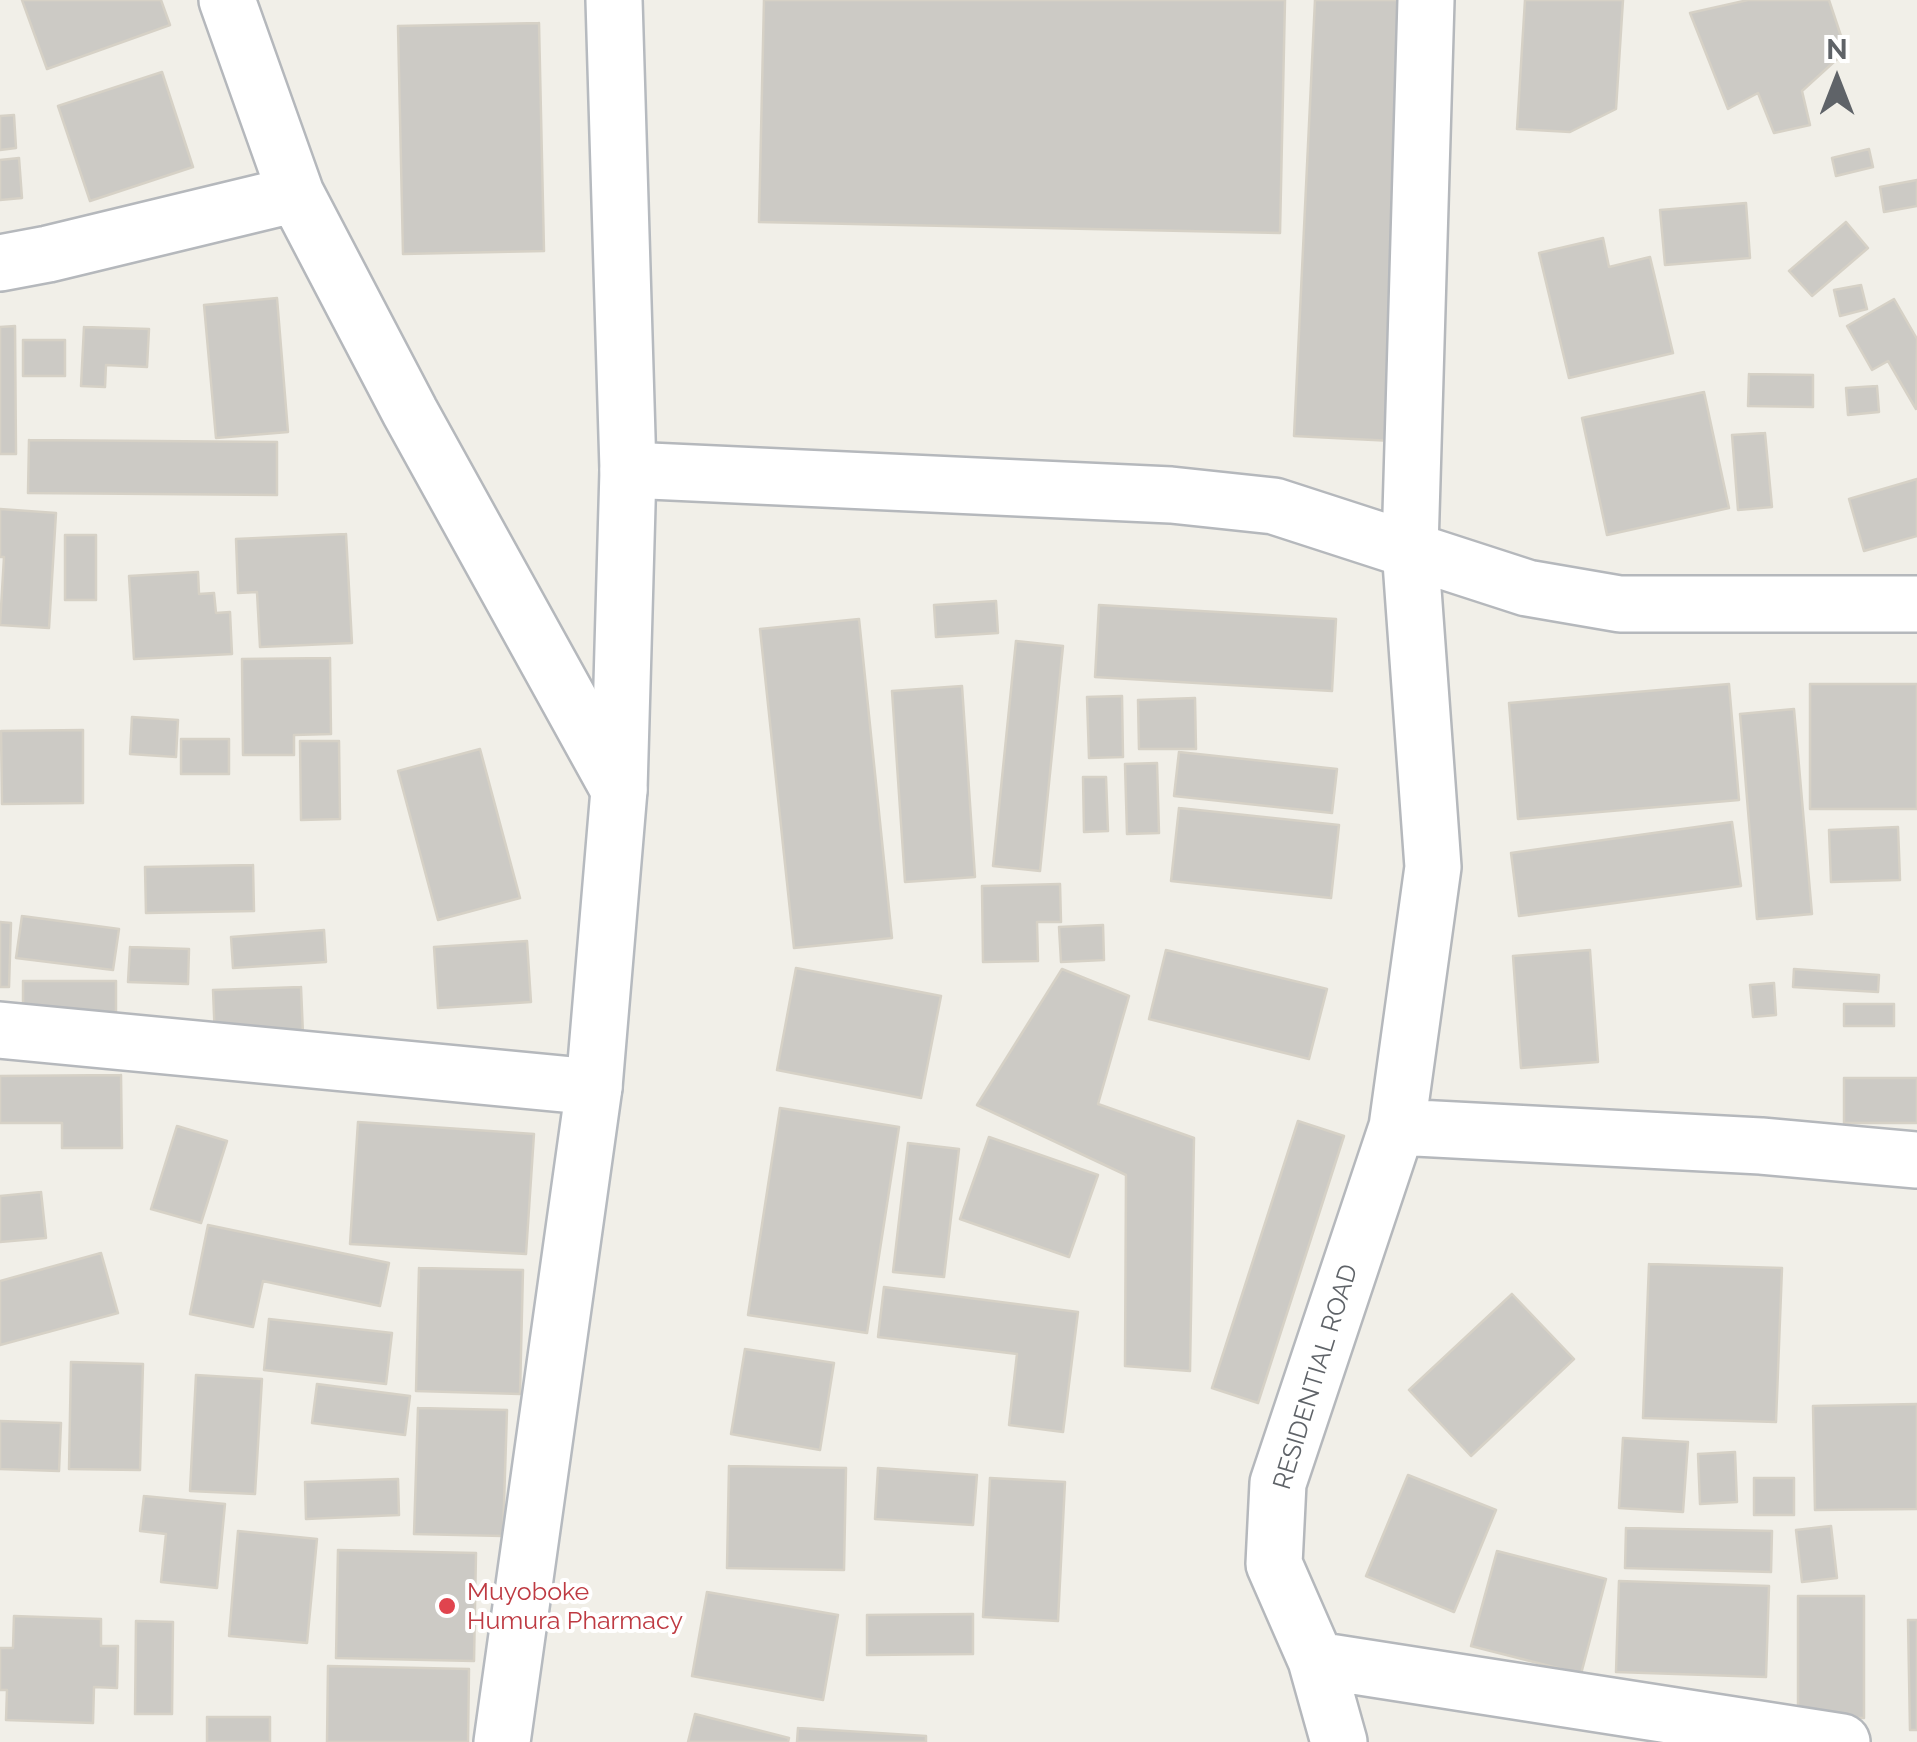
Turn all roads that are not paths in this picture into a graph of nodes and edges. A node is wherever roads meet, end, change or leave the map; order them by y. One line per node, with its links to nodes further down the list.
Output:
1 (226, 0): 4 (street)
2 (614, 0): 6 (street)
3 (1426, 0): 7 (street, RESIDENTIAL ROAD)
4 (296, 194): 5 (street); 9 (street)
5 (0, 263)
6 (628, 470): 7 (street); 9 (street)
7 (1410, 548): 8 (street); 12 (street, RESIDENTIAL ROAD)
8 (1917, 604)
9 (619, 790): 11 (street)
10 (0, 1030): 11 (street)
11 (594, 1087): 15 (street)
12 (1397, 1127): 13 (street); 14 (street, RESIDENTIAL ROAD)
13 (1917, 1160)
14 (1316, 1660): 16 (street, RESIDENTIAL ROAD); 17 (street)
15 (502, 1742)
16 (1339, 1742)
17 (1842, 1742)

